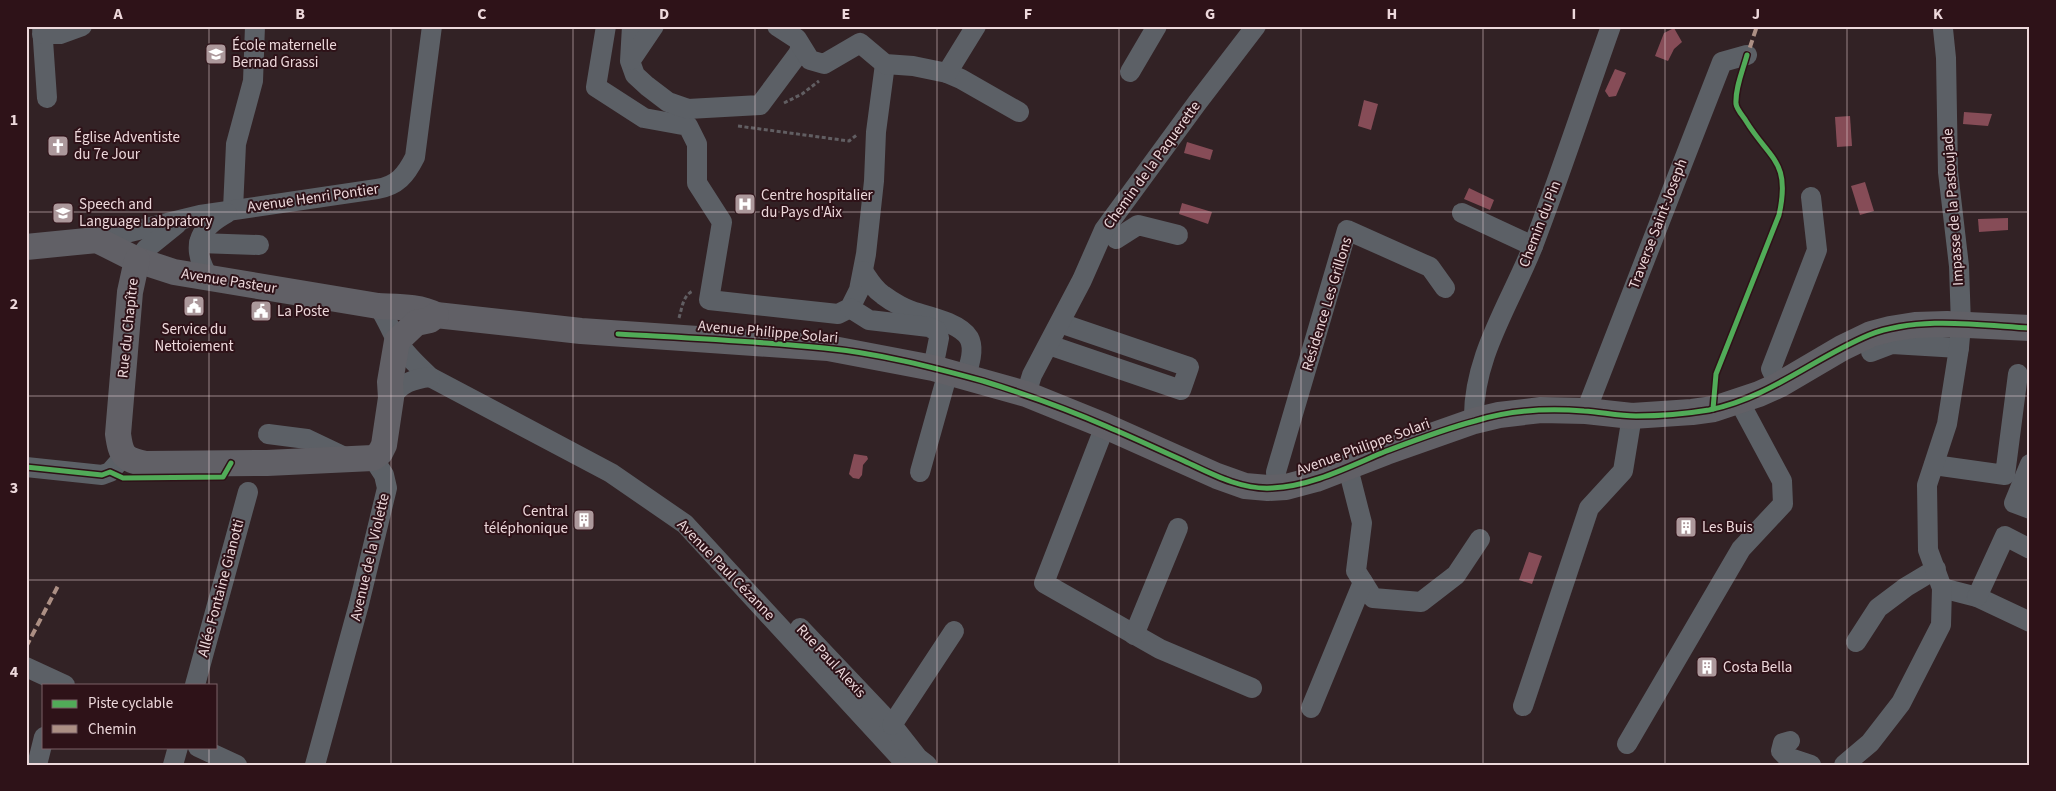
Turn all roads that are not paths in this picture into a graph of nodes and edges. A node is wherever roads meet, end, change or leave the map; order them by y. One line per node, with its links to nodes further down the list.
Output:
1 (82, 26): 13 (street)
2 (255, 26): 23 (street)
3 (432, 26): 23 (street, Avenue Henri Pontier)
4 (606, 26): 40 (street)
5 (632, 26): 16 (street)
6 (654, 26): 16 (street)
7 (777, 26): 14 (street)
8 (976, 26): 19 (street)
9 (1157, 26): 18 (street)
10 (1256, 26): 42 (street, Chemin de la Paquerette)
11 (1611, 26): 31 (street, Chemin du Pin)
12 (1943, 29): 44 (street, Impasse de la Pastoujade)
13 (42, 30): 20 (street)
14 (800, 47): 16 (street); 17 (street)
15 (1747, 54): 55 (street, Traverse Saint-Joseph)
16 (630, 62)
17 (886, 64): 19 (street); 34 (street)
18 (1130, 72)
19 (947, 73): 21 (street)
20 (47, 98)
21 (1019, 112)
22 (1811, 198): 51 (street)
23 (233, 209): 25 (street, Avenue Henri Pontier); 29 (street)
24 (1462, 212): 31 (street)
25 (183, 220): 28 (street, Avenue Henri Pontier); 29 (street); 33 (street, Rue du Chapître)
26 (1178, 235): 27 (street)
27 (1116, 239)
28 (97, 240): 32 (main road); 33 (main road, Avenue Pasteur)
29 (199, 243): 30 (street); 36 (street)
30 (259, 245)
31 (1533, 246): 57 (street, Chemin du Pin)
32 (26, 247)
33 (137, 260): 35 (main road, Avenue Pasteur); 38 (main road, Rue du Chapître)
34 (863, 271): 40 (street); 48 (street)
35 (174, 272): 36 (main road, Avenue Pasteur); 38 (street)
36 (209, 278): 39 (main road, Avenue Pasteur)
37 (1445, 288): 66 (street, Résidence Les Grillons)
38 (130, 292): 59 (main road, Rue du Chapître)
39 (378, 306): 41 (main road, Avenue Pasteur); 45 (street, Avenue Paul Cézanne)
40 (850, 308): 48 (street)
41 (436, 315): 45 (main road); 48 (main road, Avenue Philippe Solari)
42 (1060, 323): 46 (street, Chemin de la Paquerette); 46 (street)
43 (2030, 328): 44 (main road, Avenue Philippe Solari)
44 (1960, 336): 47 (street); 51 (main road, Avenue Philippe Solari); 62 (street, Impasse de la Pastoujade)
45 (398, 342): 50 (street, Avenue Paul Cézanne); 53 (main road)
46 (1049, 345): 52 (street, Chemin de la Paquerette)
47 (1871, 352)
48 (949, 372): 52 (main road, Avenue Philippe Solari); 65 (street)
49 (2018, 374): 62 (street)
50 (430, 377): 53 (street); 72 (street, Avenue Paul Cézanne)
51 (1779, 385): 54 (main road, Avenue Philippe Solari)
52 (1026, 394): 58 (main road, Avenue Philippe Solari)
53 (391, 398): 60 (main road)
54 (1738, 401): 56 (main road, Avenue Philippe Solari); 88 (street)
55 (1586, 411): 56 (main road, Avenue Philippe Solari); 57 (main road, Avenue Philippe Solari)
56 (1632, 416): 84 (street)
57 (1474, 421): 64 (main road, Avenue Philippe Solari)
58 (1105, 426): 66 (main road, Avenue Philippe Solari); 78 (street)
59 (124, 456): 60 (main road); 63 (street)
60 (362, 459): 95 (street, Avenue de la Violette)
61 (2030, 464): 68 (street)
62 (1934, 465): 73 (street, Impasse de la Pastoujade)
63 (26, 467)
64 (1348, 468): 66 (main road, Avenue Philippe Solari); 74 (street)
65 (920, 472)
66 (1277, 487)
67 (248, 492): 82 (street, Allée Fontaine Gianotti)
68 (2030, 510)
69 (1178, 528): 78 (street)
70 (1480, 539): 74 (street)
71 (2030, 549): 75 (street)
72 (726, 568): 86 (street, Rue Paul Alexis); 96 (street, Avenue Paul Cézanne)
73 (1939, 578): 75 (street); 79 (street); 99 (street)
74 (1363, 582): 85 (street)
75 (1977, 598): 76 (street)
76 (2030, 622)
77 (954, 631): 86 (street)
78 (1134, 635): 83 (street)
79 (1856, 642)
80 (26, 667): 81 (street)
81 (64, 684)
82 (195, 684)
83 (1252, 688)
84 (1523, 706)
85 (1311, 708)
86 (892, 725): 97 (street, Rue Paul Alexis)
87 (1790, 741): 98 (street)
88 (1627, 744)
89 (42, 745): 92 (street)
90 (178, 748): 93 (street)
91 (200, 748): 94 (street)
92 (37, 765)
93 (173, 765)
94 (237, 765)
95 (315, 765)
96 (907, 765)
97 (927, 765)
98 (1811, 765)
99 (1844, 765)

